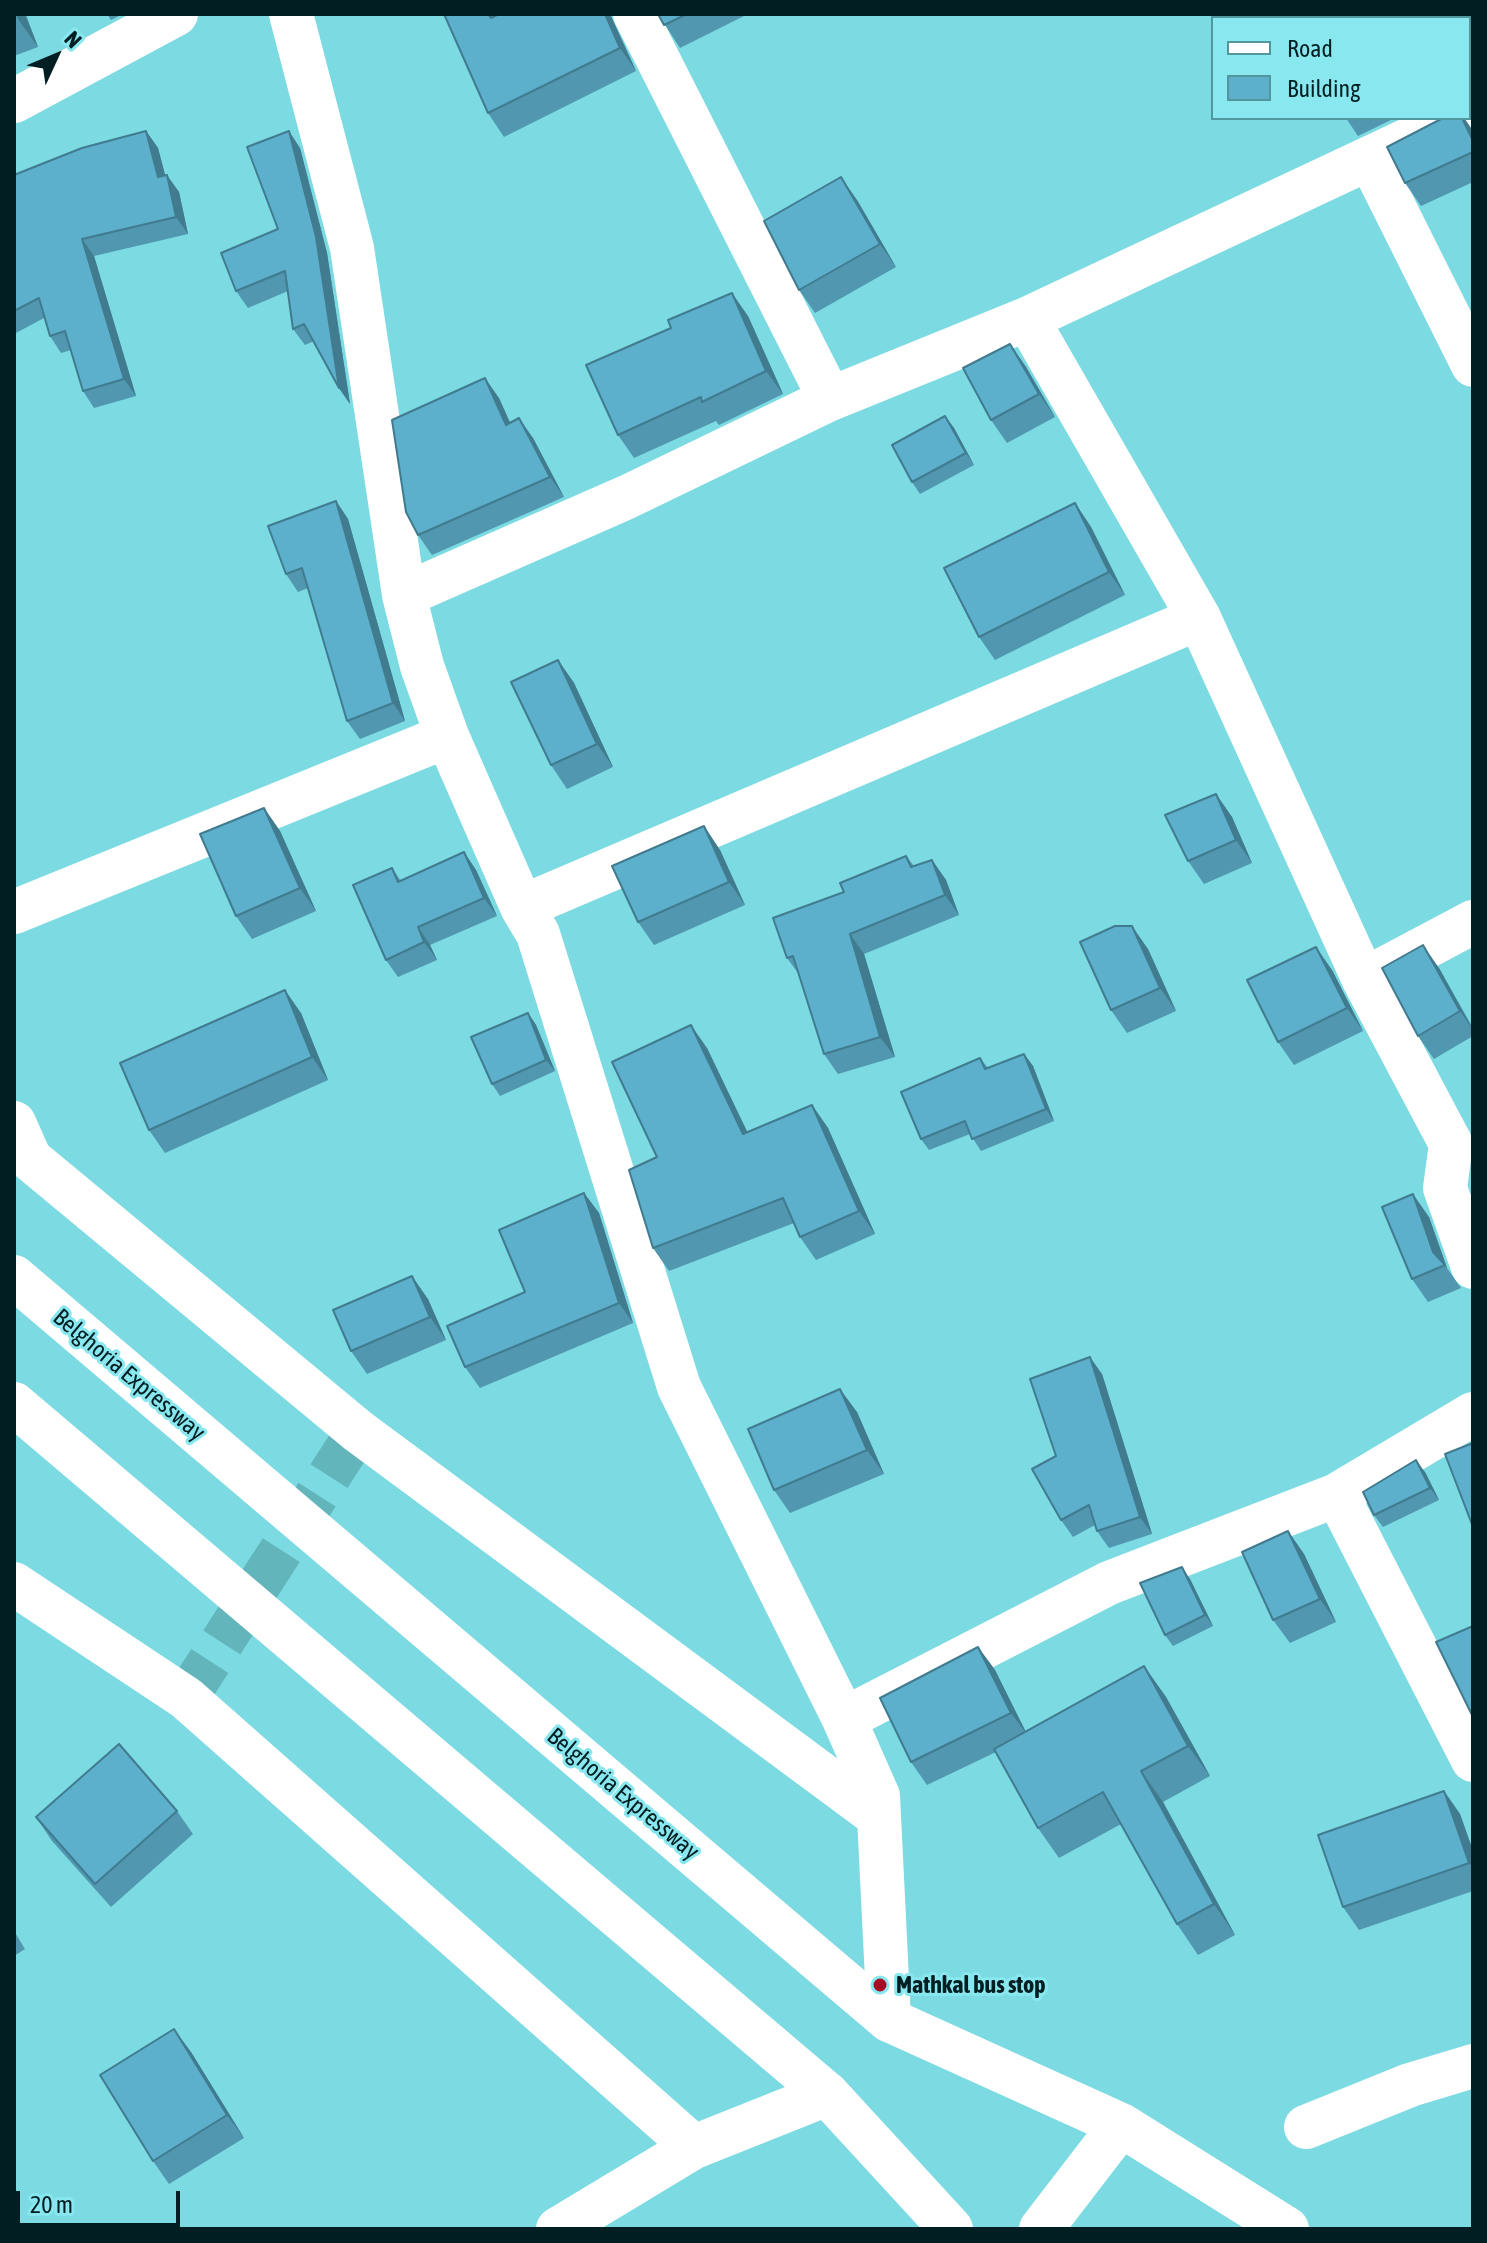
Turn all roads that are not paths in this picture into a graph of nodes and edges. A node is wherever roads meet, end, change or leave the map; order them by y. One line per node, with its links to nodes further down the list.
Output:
1 (176, 14): 4 (main road)
2 (291, 14): 10 (main road)
3 (635, 14): 9 (main road)
4 (14, 101)
5 (1451, 120): 6 (main road)
6 (1370, 159): 7 (main road); 8 (main road)
7 (1027, 319): 9 (main road); 11 (main road)
8 (1473, 365)
9 (830, 399): 10 (main road)
10 (404, 595): 12 (main road)
11 (1199, 618): 13 (main road); 16 (main road)
12 (447, 736): 13 (main road); 14 (main road)
13 (522, 907): 24 (main road)
14 (14, 912)
15 (1473, 922): 16 (main road)
16 (1364, 980): 18 (main road)
17 (14, 1123): 26 (main road)
18 (1473, 1267)
19 (14, 1277): 27 (main road, Belghoria Expressway)
20 (14, 1404): 29 (main road)
21 (1473, 1414): 22 (main road)
22 (1337, 1495): 24 (main road); 25 (main road)
23 (14, 1584): 32 (main road)
24 (844, 1719): 26 (main road)
25 (1473, 1760)
26 (878, 1816): 27 (main road)
27 (889, 2020): 30 (main road, Belghoria Expressway)
28 (1473, 2066): 31 (main road)
29 (827, 2094): 32 (main road); 34 (main road)
30 (1121, 2125): 35 (main road); 36 (main road, Belghoria Expressway)
31 (1306, 2127)
32 (694, 2147): 33 (main road)
33 (558, 2229)
34 (951, 2229)
35 (1041, 2229)
36 (1287, 2229)

